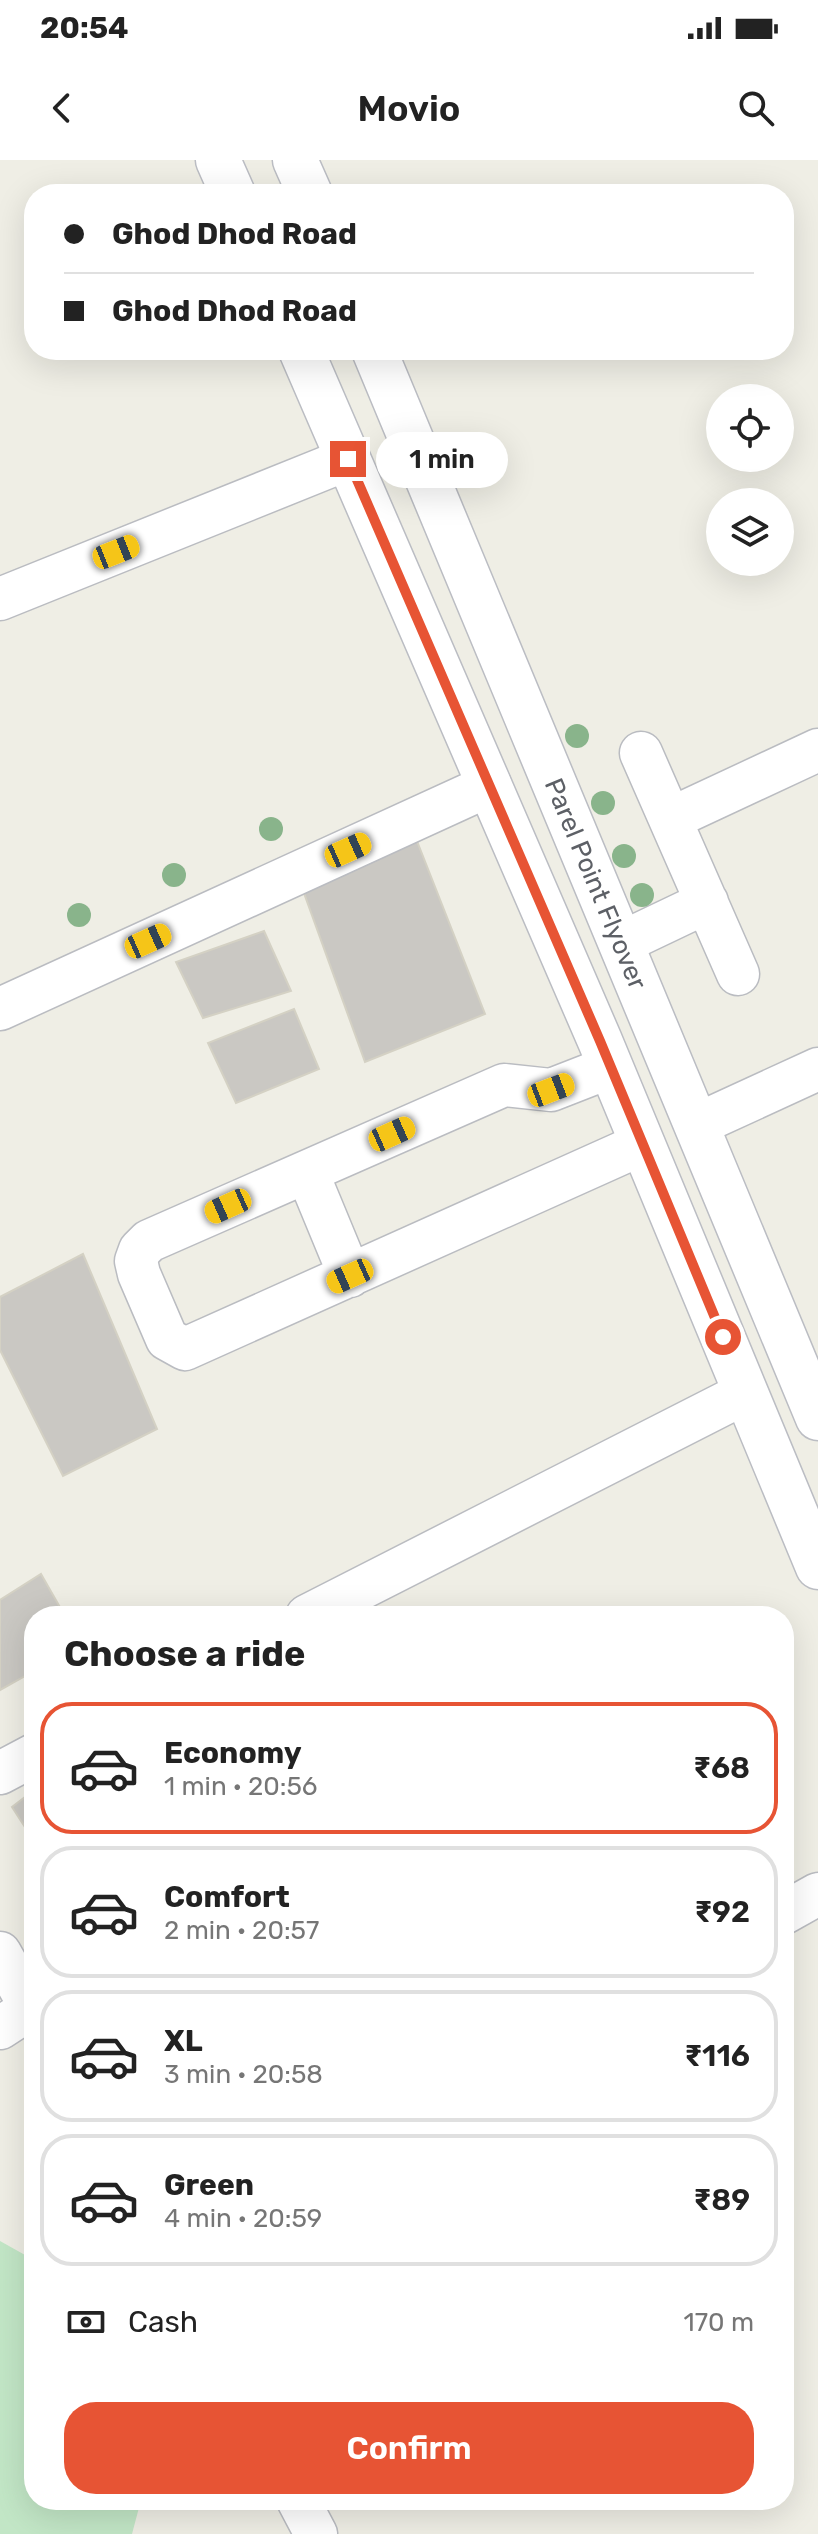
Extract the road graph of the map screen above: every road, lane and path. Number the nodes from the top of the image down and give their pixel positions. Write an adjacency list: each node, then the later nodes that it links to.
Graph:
1 (218, 160): 3 (main road)
2 (295, 160): 4 (main road)
3 (229, 184)
4 (306, 184)
5 (305, 360): 7 (main road)
6 (378, 360): 14 (main road, Parel Point Flyover)
7 (348, 459): 8 (street); 11 (main road)
8 (0, 599)
9 (818, 750): 12 (street)
10 (641, 753): 12 (street)
11 (490, 785): 16 (street); 17 (main road)
12 (670, 819): 13 (street)
13 (707, 902): 14 (street); 15 (street)
14 (621, 943): 19 (main road, Parel Point Flyover)
15 (738, 974)
16 (2, 1003)
17 (610, 1067): 20 (main road); 21 (street)
18 (818, 1069): 19 (street)
19 (696, 1125): 24 (main road, Parel Point Flyover)
20 (642, 1144): 22 (street); 23 (main road)
21 (307, 1172): 22 (street); 22 (street)
22 (350, 1276)
23 (745, 1393): 25 (main road); 26 (street)
24 (818, 1418)
25 (818, 1567)
26 (327, 1606)
27 (24, 1760): 28 (street)
28 (0, 1773)
29 (818, 1894): 30 (street)
30 (794, 1907)
31 (0, 1953): 32 (street)
32 (22, 2016)
33 (303, 2510): 34 (street)
34 (316, 2534)

